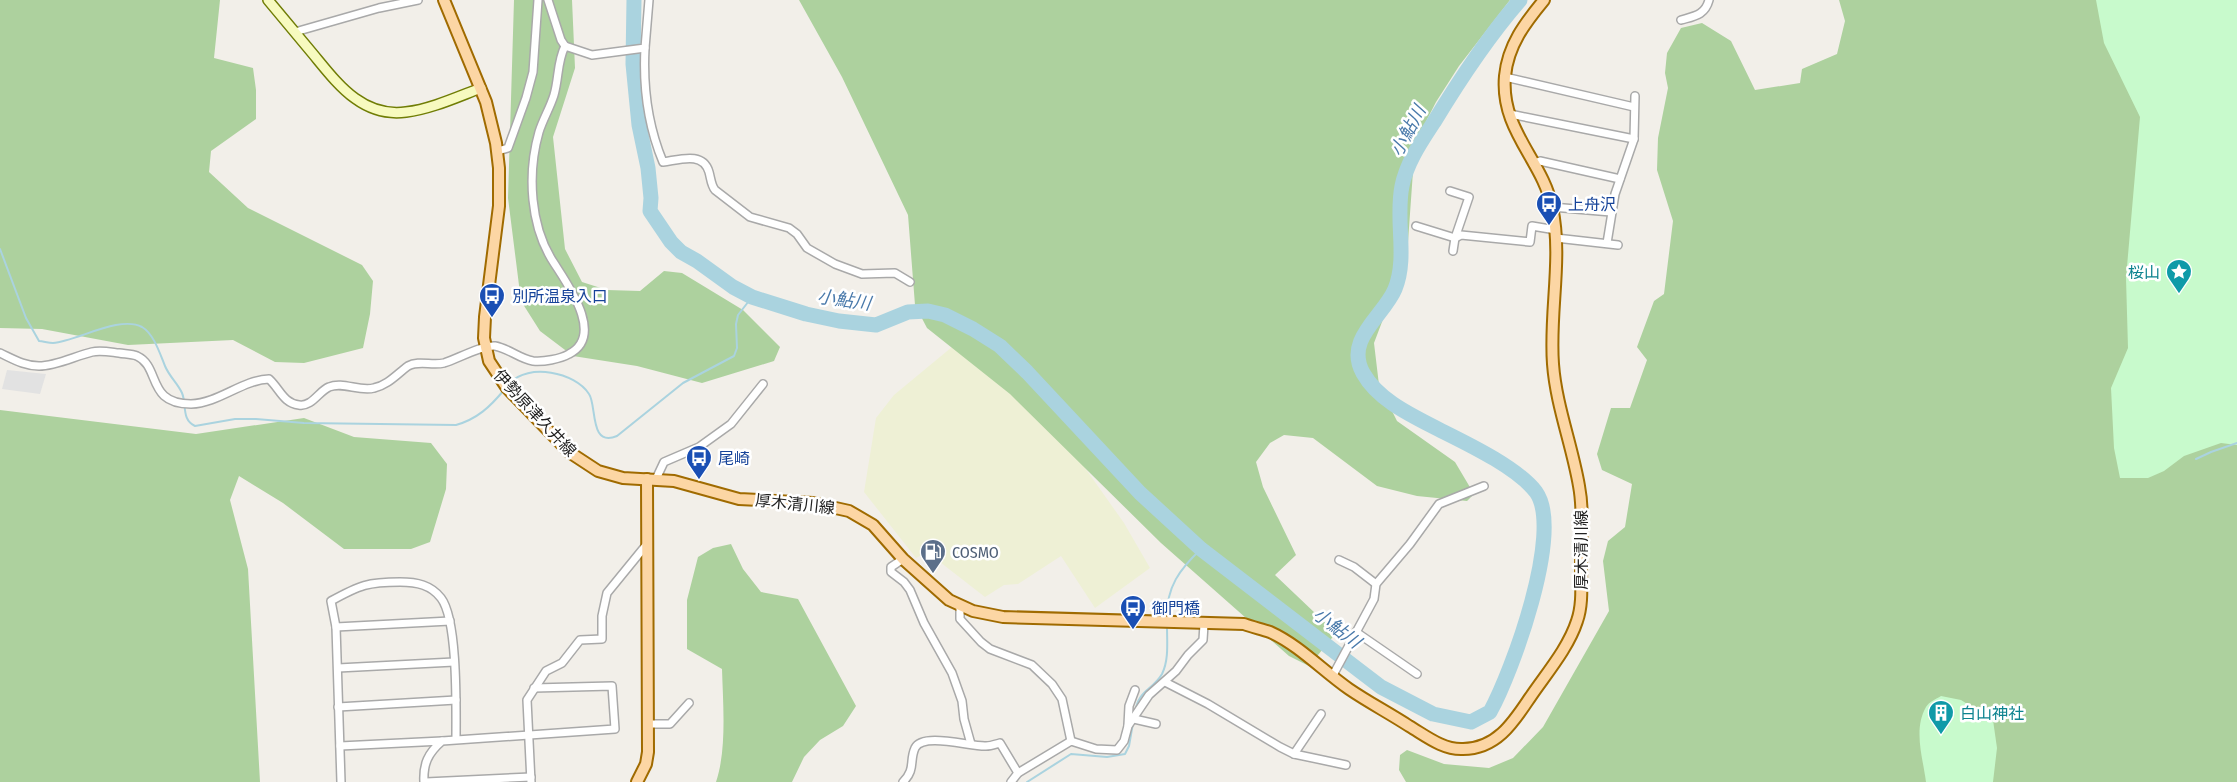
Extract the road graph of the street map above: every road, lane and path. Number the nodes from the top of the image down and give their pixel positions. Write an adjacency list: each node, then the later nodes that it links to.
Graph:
1 (268, 0): 11 (street)
2 (418, 0): 9 (street)
3 (444, 0): 15 (main road, 伊勢原津久井線)
4 (538, 0): 20 (street)
5 (548, 0): 12 (street)
6 (649, 0): 13 (street)
7 (1544, 0): 14 (main road, 厚木清川線)
8 (1709, 0): 10 (street)
9 (393, 2): 11 (street)
10 (1681, 20)
11 (295, 32): 15 (street)
12 (565, 46): 13 (street); 33 (street)
13 (644, 48): 32 (street)
14 (1505, 77): 17 (street); 18 (main road, 厚木清川線)
15 (481, 88): 20 (main road, 伊勢原津久井線)
16 (1635, 96): 17 (street)
17 (1634, 107): 19 (street)
18 (1510, 114): 19 (street); 21 (main road, 厚木清川線)
19 (1634, 139): 22 (street)
20 (498, 151): 33 (main road, 伊勢原津久井線)
21 (1533, 164): 22 (street); 24 (main road, 厚木清川線)
22 (1620, 179): 25 (street)
23 (1450, 191): 28 (street)
24 (1552, 207): 25 (street); 27 (main road, 厚木清川線)
25 (1611, 212): 29 (street)
26 (1416, 226): 28 (street)
27 (1556, 234): 28 (street); 29 (street); 50 (main road, 厚木清川線)
28 (1455, 238): 31 (street)
29 (1607, 243): 30 (street)
30 (1618, 245)
31 (1453, 251)
32 (910, 282)
33 (485, 348): 34 (street); 36 (main road, 伊勢原津久井線)
34 (0, 353)
35 (763, 384): 36 (street)
36 (652, 479): 38 (main road); 39 (main road, 厚木清川線)
37 (1484, 486): 41 (street)
38 (648, 542): 52 (street); 59 (main road)
39 (903, 559): 42 (main road, 厚木清川線); 66 (street)
40 (1340, 560): 41 (street)
41 (1376, 584): 46 (street)
42 (960, 607): 44 (main road, 厚木清川線); 65 (street)
43 (450, 621): 45 (street); 45 (street); 47 (street)
44 (1204, 624): 50 (main road, 厚木清川線); 51 (street)
45 (336, 627): 48 (street)
46 (1355, 634): 49 (street); 50 (street)
47 (453, 662): 48 (street); 54 (street)
48 (338, 668): 56 (street)
49 (1417, 674)
50 (1332, 677)
51 (1165, 682): 58 (street); 68 (street)
52 (534, 688): 62 (street); 62 (street)
53 (1135, 690): 61 (street)
54 (456, 700): 56 (street); 63 (street)
55 (689, 704): 59 (street)
56 (338, 707): 67 (street)
57 (1321, 714): 68 (street)
58 (1134, 719): 60 (street); 61 (street)
59 (649, 724): 74 (main road)
60 (1156, 724)
61 (1128, 726): 65 (street)
62 (528, 734): 63 (street); 71 (street)
63 (456, 739): 64 (street)
64 (442, 741): 67 (street); 73 (street)
65 (1071, 741): 70 (street)
66 (971, 744): 70 (street); 75 (street)
67 (340, 746): 72 (street)
68 (1294, 754): 69 (street)
69 (1347, 765)
70 (1018, 773): 76 (street)
71 (531, 779): 73 (street)
72 (341, 782)
73 (425, 782)
74 (637, 782)
75 (903, 782)
76 (1011, 782)

